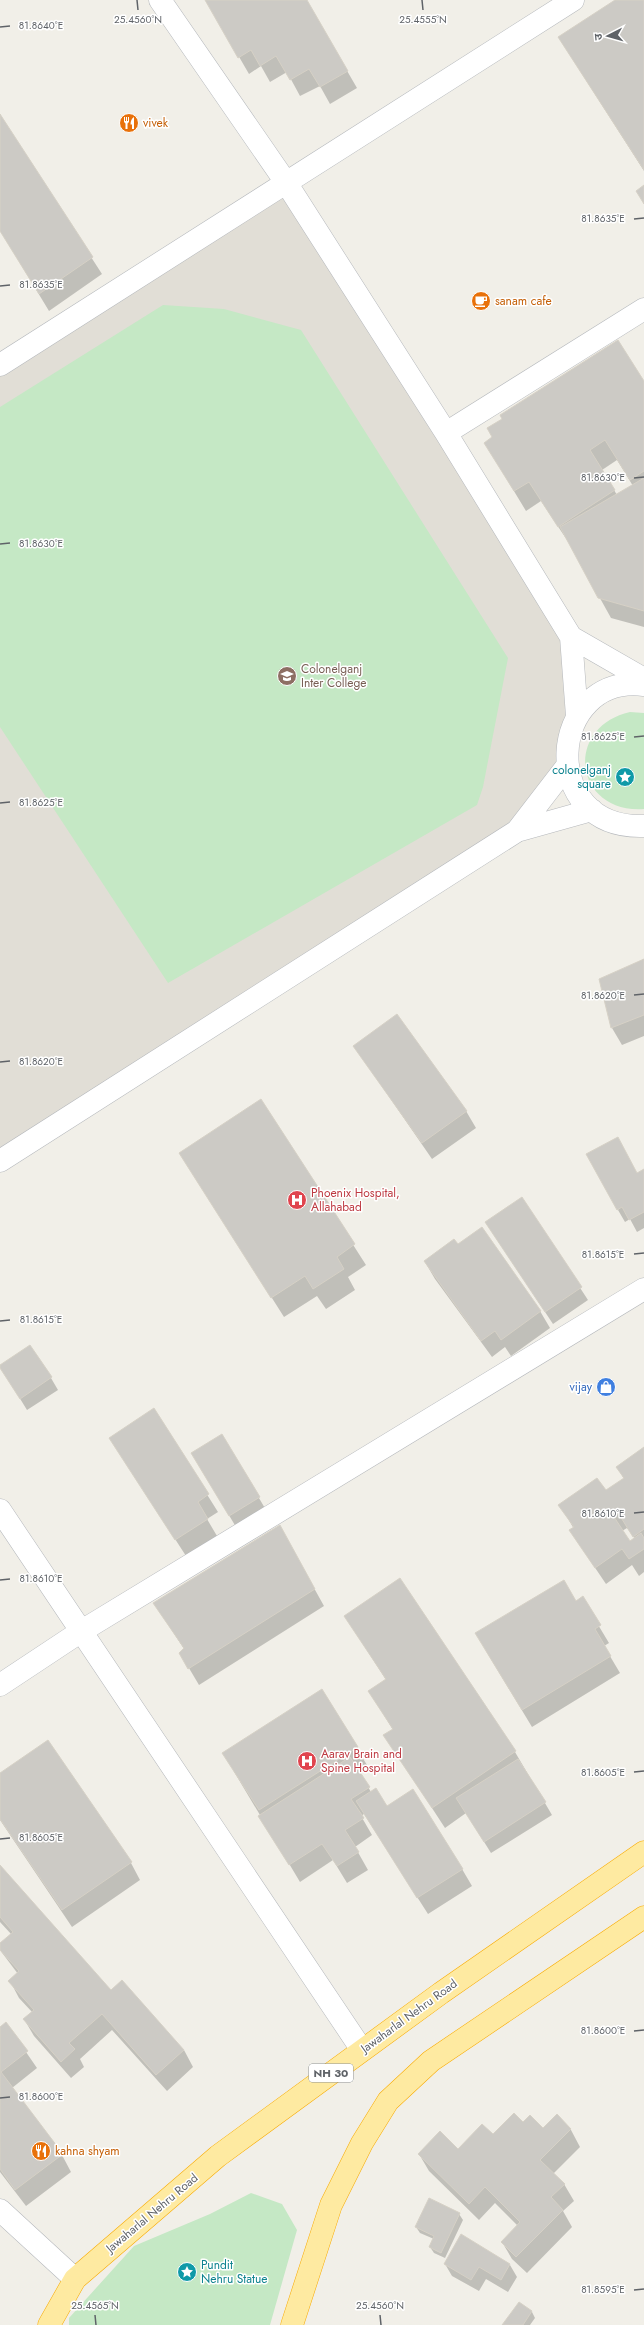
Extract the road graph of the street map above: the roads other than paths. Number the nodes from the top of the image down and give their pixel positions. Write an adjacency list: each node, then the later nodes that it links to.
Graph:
1 (160, 0): 3 (street)
2 (573, 0): 3 (street)
3 (287, 184): 5 (street); 6 (street)
4 (644, 309): 6 (street)
5 (0, 365)
6 (446, 433): 7 (street)
7 (571, 637): 8 (street); 10 (street)
8 (644, 679)
9 (644, 685): 10 (street)
10 (577, 716): 11 (street)
11 (567, 766): 12 (street); 14 (street)
12 (592, 810): 13 (street); 14 (street)
13 (644, 826)
14 (517, 831): 15 (street)
15 (0, 1161)
16 (644, 1289): 18 (street)
17 (0, 1510): 18 (street)
18 (80, 1632): 19 (street); 22 (street)
19 (0, 1685)
20 (644, 1852): 22 (highway, Jawaharlal Nehru Road / NH 30)
21 (644, 1917): 26 (highway)
22 (362, 2050): 24 (highway, Jawaharlal Nehru Road / NH 30)
23 (0, 2210): 24 (street)
24 (74, 2279): 25 (highway, Jawaharlal Nehru Road / NH 30)
25 (49, 2325)
26 (292, 2325)

